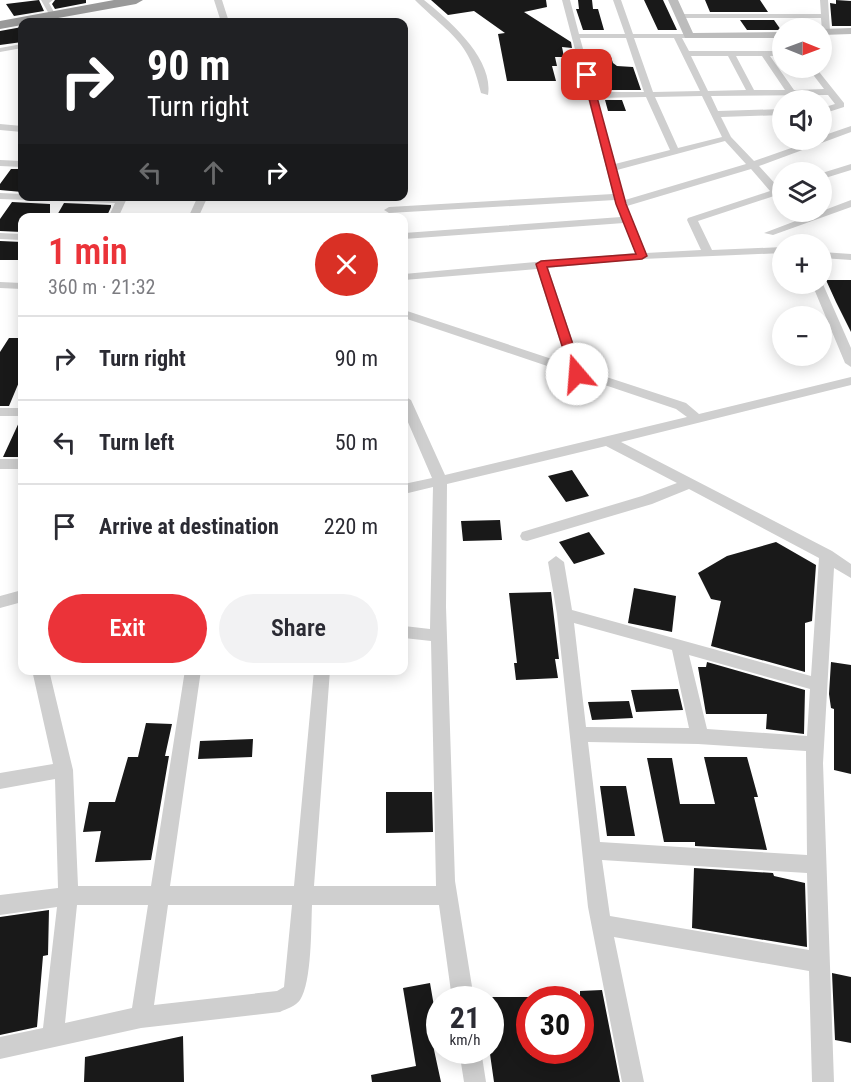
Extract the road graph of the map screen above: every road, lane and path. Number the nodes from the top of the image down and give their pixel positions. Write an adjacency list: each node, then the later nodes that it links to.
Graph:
1 (136, 0): 14 (highway)
2 (218, 0): 15 (street)
3 (419, 0): 34 (street)
4 (566, 0): 22 (street)
5 (617, 0): 23 (street)
6 (673, 0): 12 (street)
7 (824, 0): 13 (street)
8 (108, 1): 9 (highway)
9 (50, 6): 16 (highway)
10 (732, 8): 11 (street)
11 (737, 15): 12 (street); 13 (street)
12 (681, 16): 24 (street)
13 (825, 16)
14 (38, 18)
15 (224, 18)
16 (0, 20)
17 (18, 22): 18 (highway)
18 (0, 25)
19 (832, 31): 20 (street)
20 (851, 31)
21 (772, 35): 24 (street)
22 (576, 36): 23 (street); 36 (street)
23 (631, 36): 24 (street); 40 (street)
24 (683, 36): 27 (street)
25 (18, 47): 26 (street)
26 (0, 50)
27 (685, 54): 28 (street); 37 (street)
28 (731, 54): 29 (street); 38 (street)
29 (765, 54): 30 (street); 32 (street)
30 (772, 54)
31 (820, 78): 33 (street)
32 (790, 90)
33 (829, 90)
34 (485, 93)
35 (832, 93): 42 (street)
36 (592, 94): 40 (street); 56 (street)
37 (707, 94): 38 (street); 40 (street); 46 (street)
38 (752, 94): 39 (street)
39 (772, 94)
40 (650, 95): 51 (street)
41 (851, 102): 42 (street)
42 (841, 105): 43 (street); 45 (street)
43 (832, 108)
44 (772, 112): 46 (street)
45 (851, 112)
46 (715, 114): 50 (street)
47 (0, 127): 48 (street)
48 (18, 129)
49 (851, 129): 54 (street)
50 (728, 138): 51 (street); 54 (street)
51 (675, 151): 56 (street)
52 (0, 163): 53 (street)
53 (18, 164)
54 (751, 166): 58 (street); 62 (street)
55 (851, 167): 57 (street)
56 (611, 168): 62 (street)
57 (832, 174)
58 (772, 183)
59 (772, 193): 73 (street)
60 (0, 196): 61 (street)
61 (18, 196)
62 (620, 200): 64 (street); 65 (street)
63 (851, 203): 66 (street)
64 (389, 210)
65 (627, 220): 68 (street); 74 (street)
66 (769, 232)
67 (0, 236): 69 (street)
68 (408, 236)
69 (18, 237)
70 (851, 246): 71 (street)
71 (832, 247)
72 (772, 251): 73 (street)
73 (708, 253): 74 (street)
74 (642, 256): 77 (street)
75 (832, 256): 76 (street)
76 (851, 257)
77 (541, 264): 78 (street); 84 (street)
78 (408, 277)
79 (0, 285): 80 (street)
80 (18, 286)
81 (822, 294): 83 (street)
82 (408, 315): 84 (street)
83 (851, 363)
84 (577, 374): 89 (street)
85 (851, 381): 89 (street)
86 (0, 412): 87 (street)
87 (18, 412)
88 (408, 412): 93 (street)
89 (697, 419): 90 (street)
90 (608, 441): 93 (street); 94 (street)
91 (0, 464): 92 (street)
92 (18, 464)
93 (440, 479): 95 (street); 104 (street)
94 (688, 484): 96 (street); 97 (street)
95 (408, 488)
96 (527, 536)
97 (827, 555): 99 (street); 109 (street)
98 (556, 562): 102 (street)
99 (851, 572)
100 (18, 598): 101 (street)
101 (0, 602)
102 (565, 614): 105 (street); 110 (street)
103 (408, 632): 104 (street)
104 (439, 636): 119 (street)
105 (679, 646): 109 (street); 111 (street)
106 (41, 675): 113 (street)
107 (192, 675): 117 (street)
108 (322, 675): 118 (street)
109 (819, 685): 112 (street)
110 (578, 734): 111 (street); 115 (street)
111 (700, 736): 112 (street)
112 (815, 744): 116 (street)
113 (64, 770): 114 (street); 120 (street)
114 (0, 781)
115 (593, 850): 116 (street); 122 (street)
116 (817, 865): 123 (street)
117 (161, 894): 118 (street); 120 (street); 125 (street)
118 (303, 895): 119 (street); 125 (street)
119 (447, 895): 124 (street)
120 (68, 896): 121 (street); 126 (street)
121 (0, 905)
122 (603, 925): 123 (street); 130 (street)
123 (819, 962): 131 (street)
124 (460, 986)
125 (141, 1017): 126 (street)
126 (53, 1037): 127 (street)
127 (0, 1048)
128 (472, 1064): 129 (street)
129 (475, 1082)
130 (633, 1082)
131 (823, 1082)

